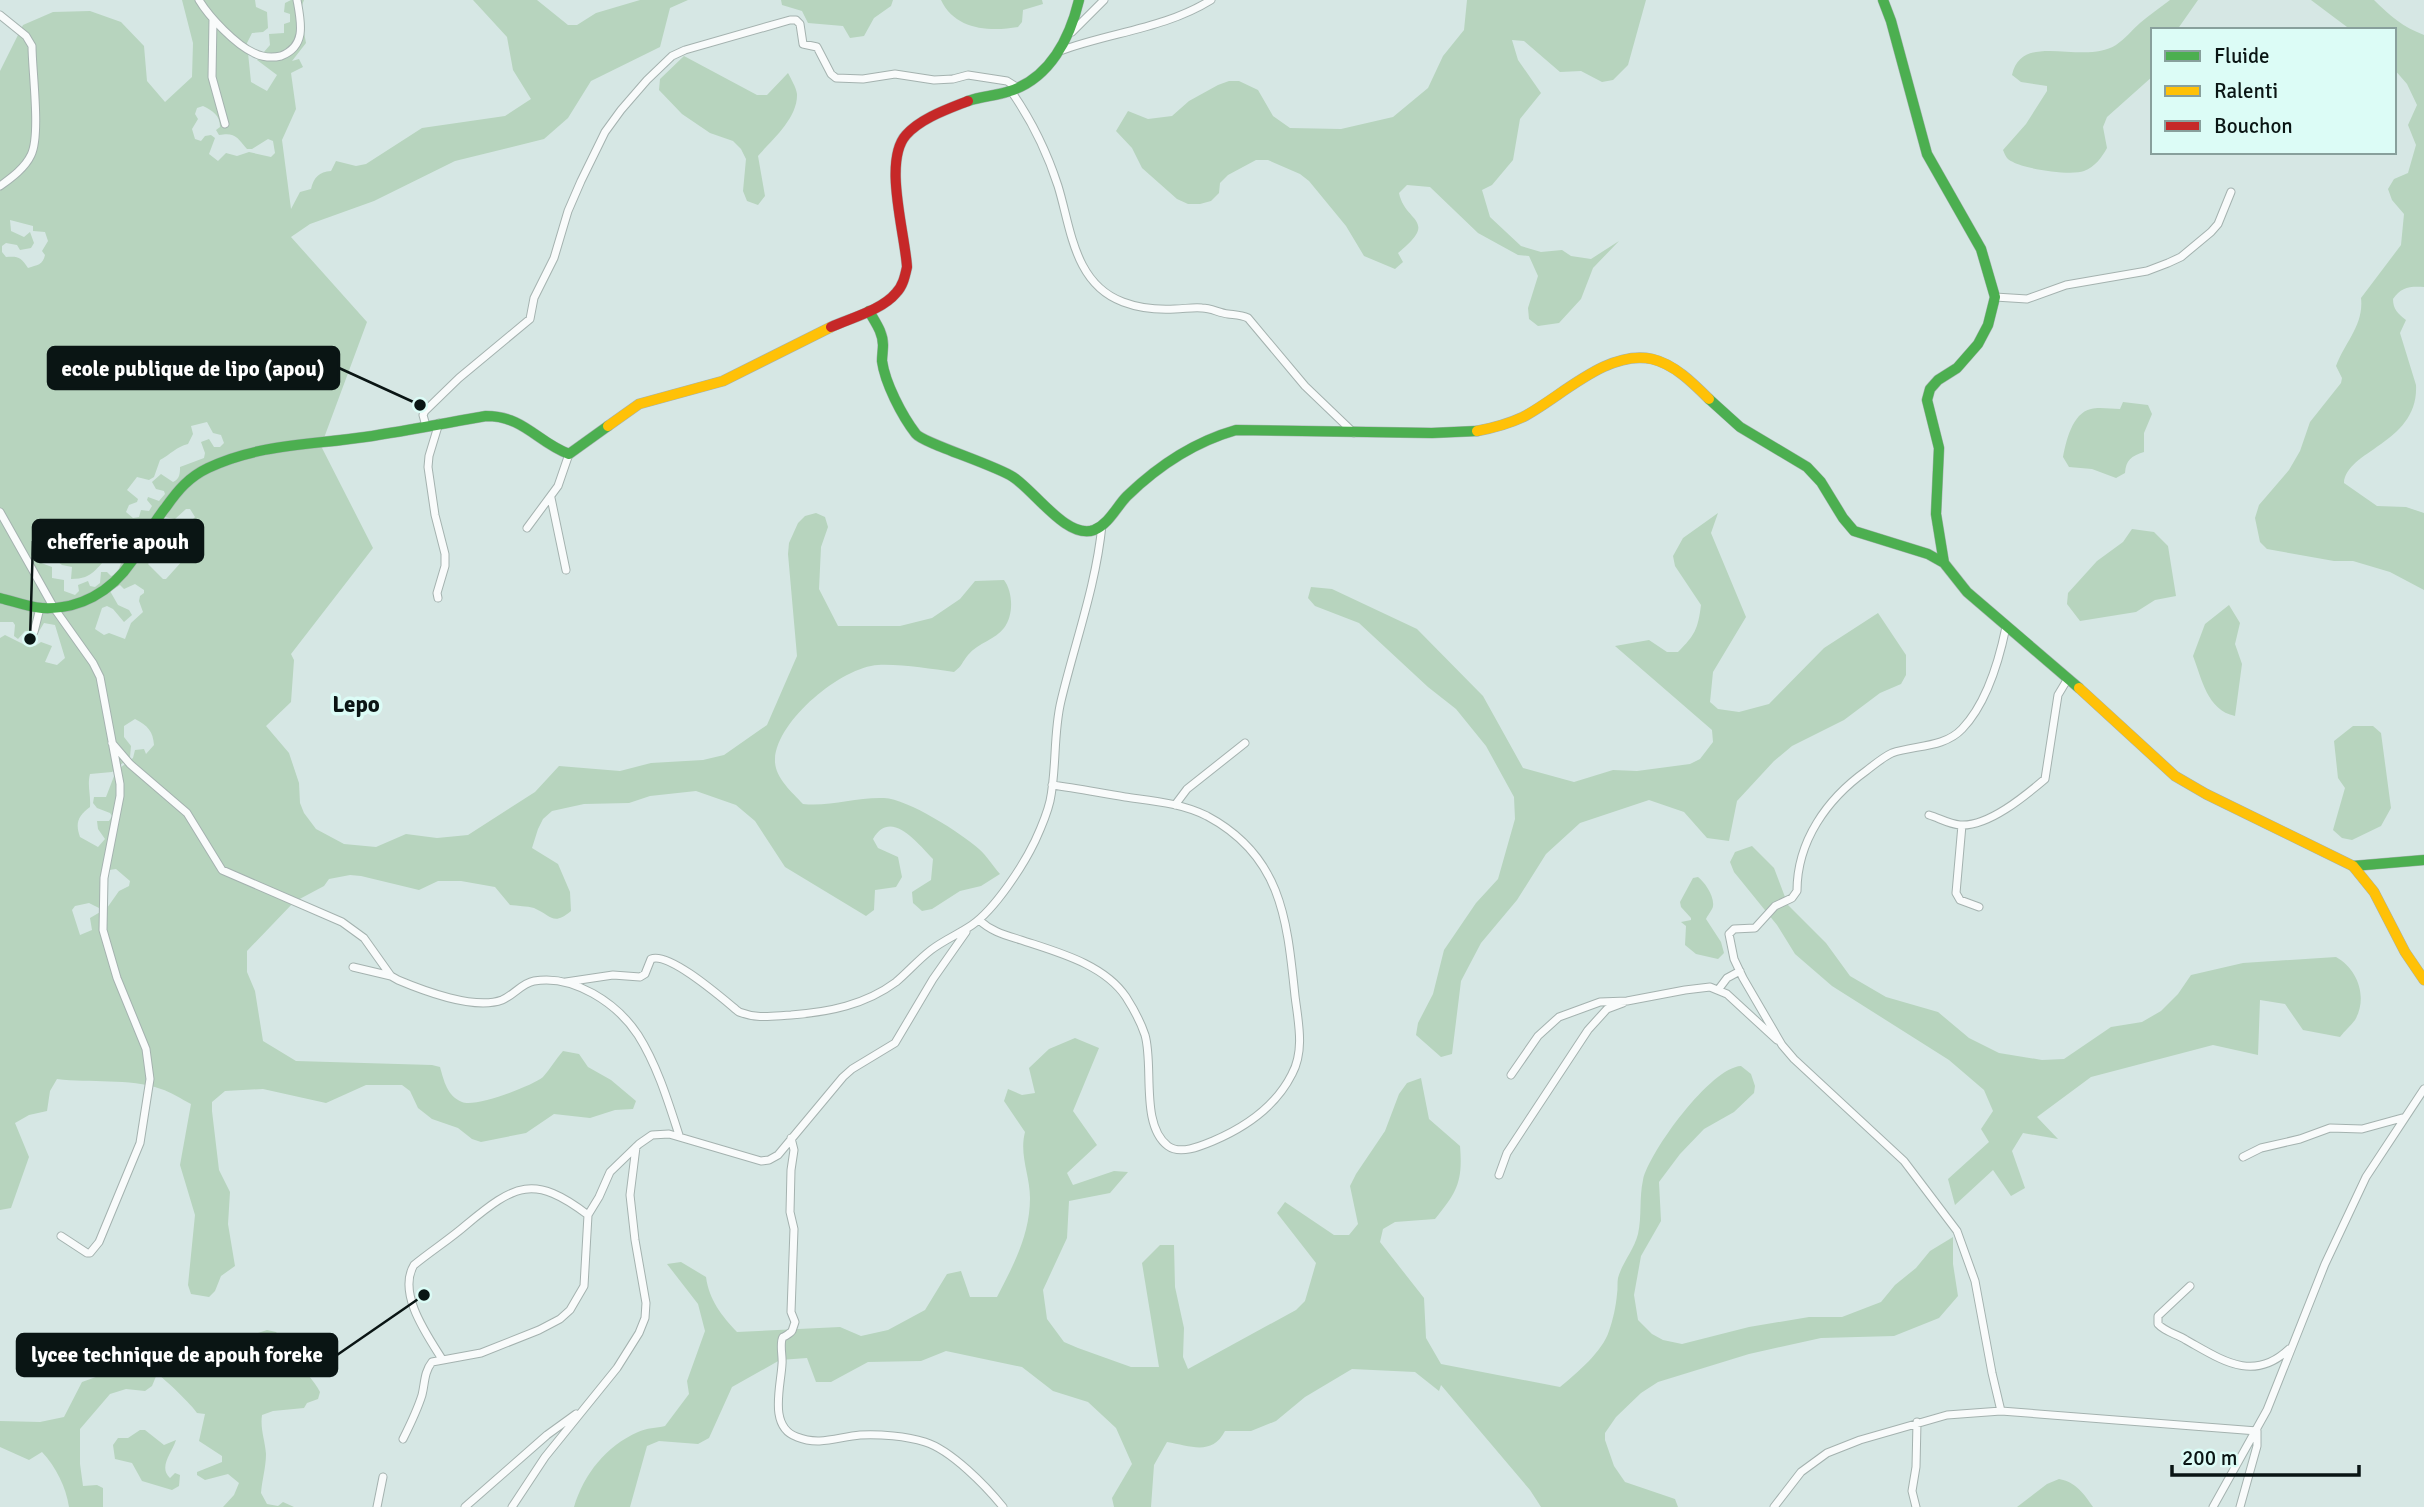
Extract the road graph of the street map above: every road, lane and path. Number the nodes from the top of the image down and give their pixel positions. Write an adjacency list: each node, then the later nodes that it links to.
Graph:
1 (199, 0): 8 (street)
2 (297, 0): 8 (street)
3 (1079, 0): 9 (street)
4 (1104, 0): 9 (street)
5 (1211, 0): 10 (street)
6 (1883, 0): 15 (street)
7 (0, 15): 13 (street)
8 (214, 19): 12 (street)
9 (1069, 35): 10 (street)
10 (1060, 51): 11 (street)
11 (1015, 89): 16 (street); 18 (street); 19 (street)
12 (225, 124)
13 (0, 186)
14 (2231, 192): 15 (street)
15 (1995, 297): 25 (street)
16 (869, 311): 20 (street); 23 (street)
17 (439, 423): 18 (street); 20 (street); 28 (street)
18 (426, 426): 30 (street)
19 (1354, 433): 23 (street); 25 (street)
20 (569, 454): 21 (street)
21 (551, 498): 24 (street); 26 (street)
22 (0, 512): 30 (street)
23 (1102, 525): 36 (street)
24 (527, 528)
25 (1944, 563): 31 (street)
26 (566, 570)
27 (0, 598): 29 (street)
28 (438, 598)
29 (40, 608): 30 (street); 32 (street)
30 (54, 608): 34 (street)
31 (2006, 628): 33 (street); 46 (street)
32 (34, 632)
33 (2067, 680): 39 (street); 41 (street)
34 (112, 742): 47 (street); 62 (street)
35 (1245, 743): 37 (street)
36 (1052, 785): 37 (street); 43 (street)
37 (1175, 805): 43 (street)
38 (1929, 815): 39 (street)
39 (1962, 825): 42 (street)
40 (2424, 860): 41 (street)
41 (2353, 866): 48 (street)
42 (1979, 907)
43 (979, 920): 44 (street)
44 (971, 926): 49 (street); 57 (street)
45 (353, 967): 47 (street)
46 (1740, 971): 50 (street); 52 (street)
47 (391, 976): 49 (street)
48 (2424, 980)
49 (566, 982): 56 (street)
50 (1718, 990): 51 (street); 52 (street)
51 (1627, 1001): 53 (street); 60 (street)
52 (1782, 1045): 66 (street)
53 (1511, 1075)
54 (2424, 1089): 55 (street)
55 (2403, 1118): 59 (street); 64 (street)
56 (679, 1135): 57 (street); 58 (street)
57 (791, 1138): 75 (street)
58 (636, 1147): 61 (street); 67 (street)
59 (2243, 1157)
60 (1499, 1175)
61 (588, 1215): 65 (street); 65 (street)
62 (61, 1236)
63 (2190, 1286): 64 (street)
64 (2292, 1347): 69 (street)
65 (442, 1359): 70 (street)
66 (2001, 1411): 68 (street); 69 (street)
67 (580, 1412): 73 (street); 74 (street)
68 (1917, 1422): 76 (street); 77 (street)
69 (2256, 1431): 78 (street); 79 (street)
70 (403, 1439)
71 (383, 1476): 72 (street)
72 (377, 1507)
73 (465, 1507)
74 (512, 1507)
75 (1003, 1507)
76 (1774, 1507)
77 (1916, 1507)
78 (2213, 1507)
79 (2240, 1507)

